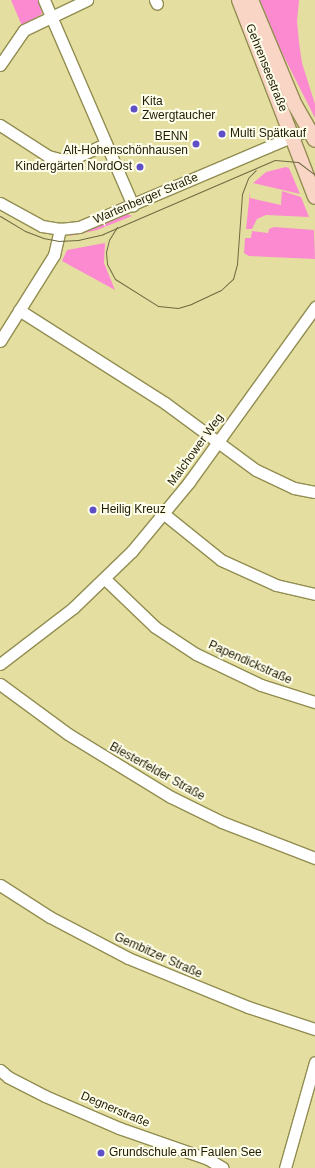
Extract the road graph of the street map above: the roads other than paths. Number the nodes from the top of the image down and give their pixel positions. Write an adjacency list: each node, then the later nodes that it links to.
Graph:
1 (44, 0): 5 (street)
2 (87, 0): 5 (street)
3 (239, 0): 9 (main road, Gehrenseestraße)
4 (251, 0): 8 (main road, Gehrenseestraße)
5 (51, 16): 6 (street); 10 (street)
6 (0, 65)
7 (0, 125): 10 (street)
8 (311, 135): 9 (street, Wartenberger Straße)
9 (292, 137): 11 (main road); 13 (street, Wartenberger Straße)
10 (106, 144): 13 (street)
11 (315, 197)
12 (0, 203): 14 (street, Wartenberger Straße)
13 (133, 206): 14 (street, Wartenberger Straße)
14 (60, 230): 16 (street)
15 (315, 307): 18 (street, Malchower Weg)
16 (19, 310): 19 (street); 20 (street)
17 (315, 320): 18 (street, Malchower Weg)
18 (295, 336): 20 (street, Malchower Weg)
19 (0, 341)
20 (218, 442): 21 (street); 22 (street, Malchower Weg)
21 (315, 492)
22 (164, 514): 23 (street, Malchower Weg); 24 (street)
23 (105, 579): 25 (street, Malchower Weg); 27 (street, Papendickstraße)
24 (315, 594)
25 (0, 664)
26 (0, 684): 28 (street, Biesterfelder Straße)
27 (315, 702)
28 (315, 858)
29 (0, 885): 30 (street, Gembitzer Straße)
30 (315, 1029)
31 (315, 1062): 34 (street)
32 (0, 1070): 33 (street, Degnerstraße)
33 (223, 1168)
34 (285, 1168)

